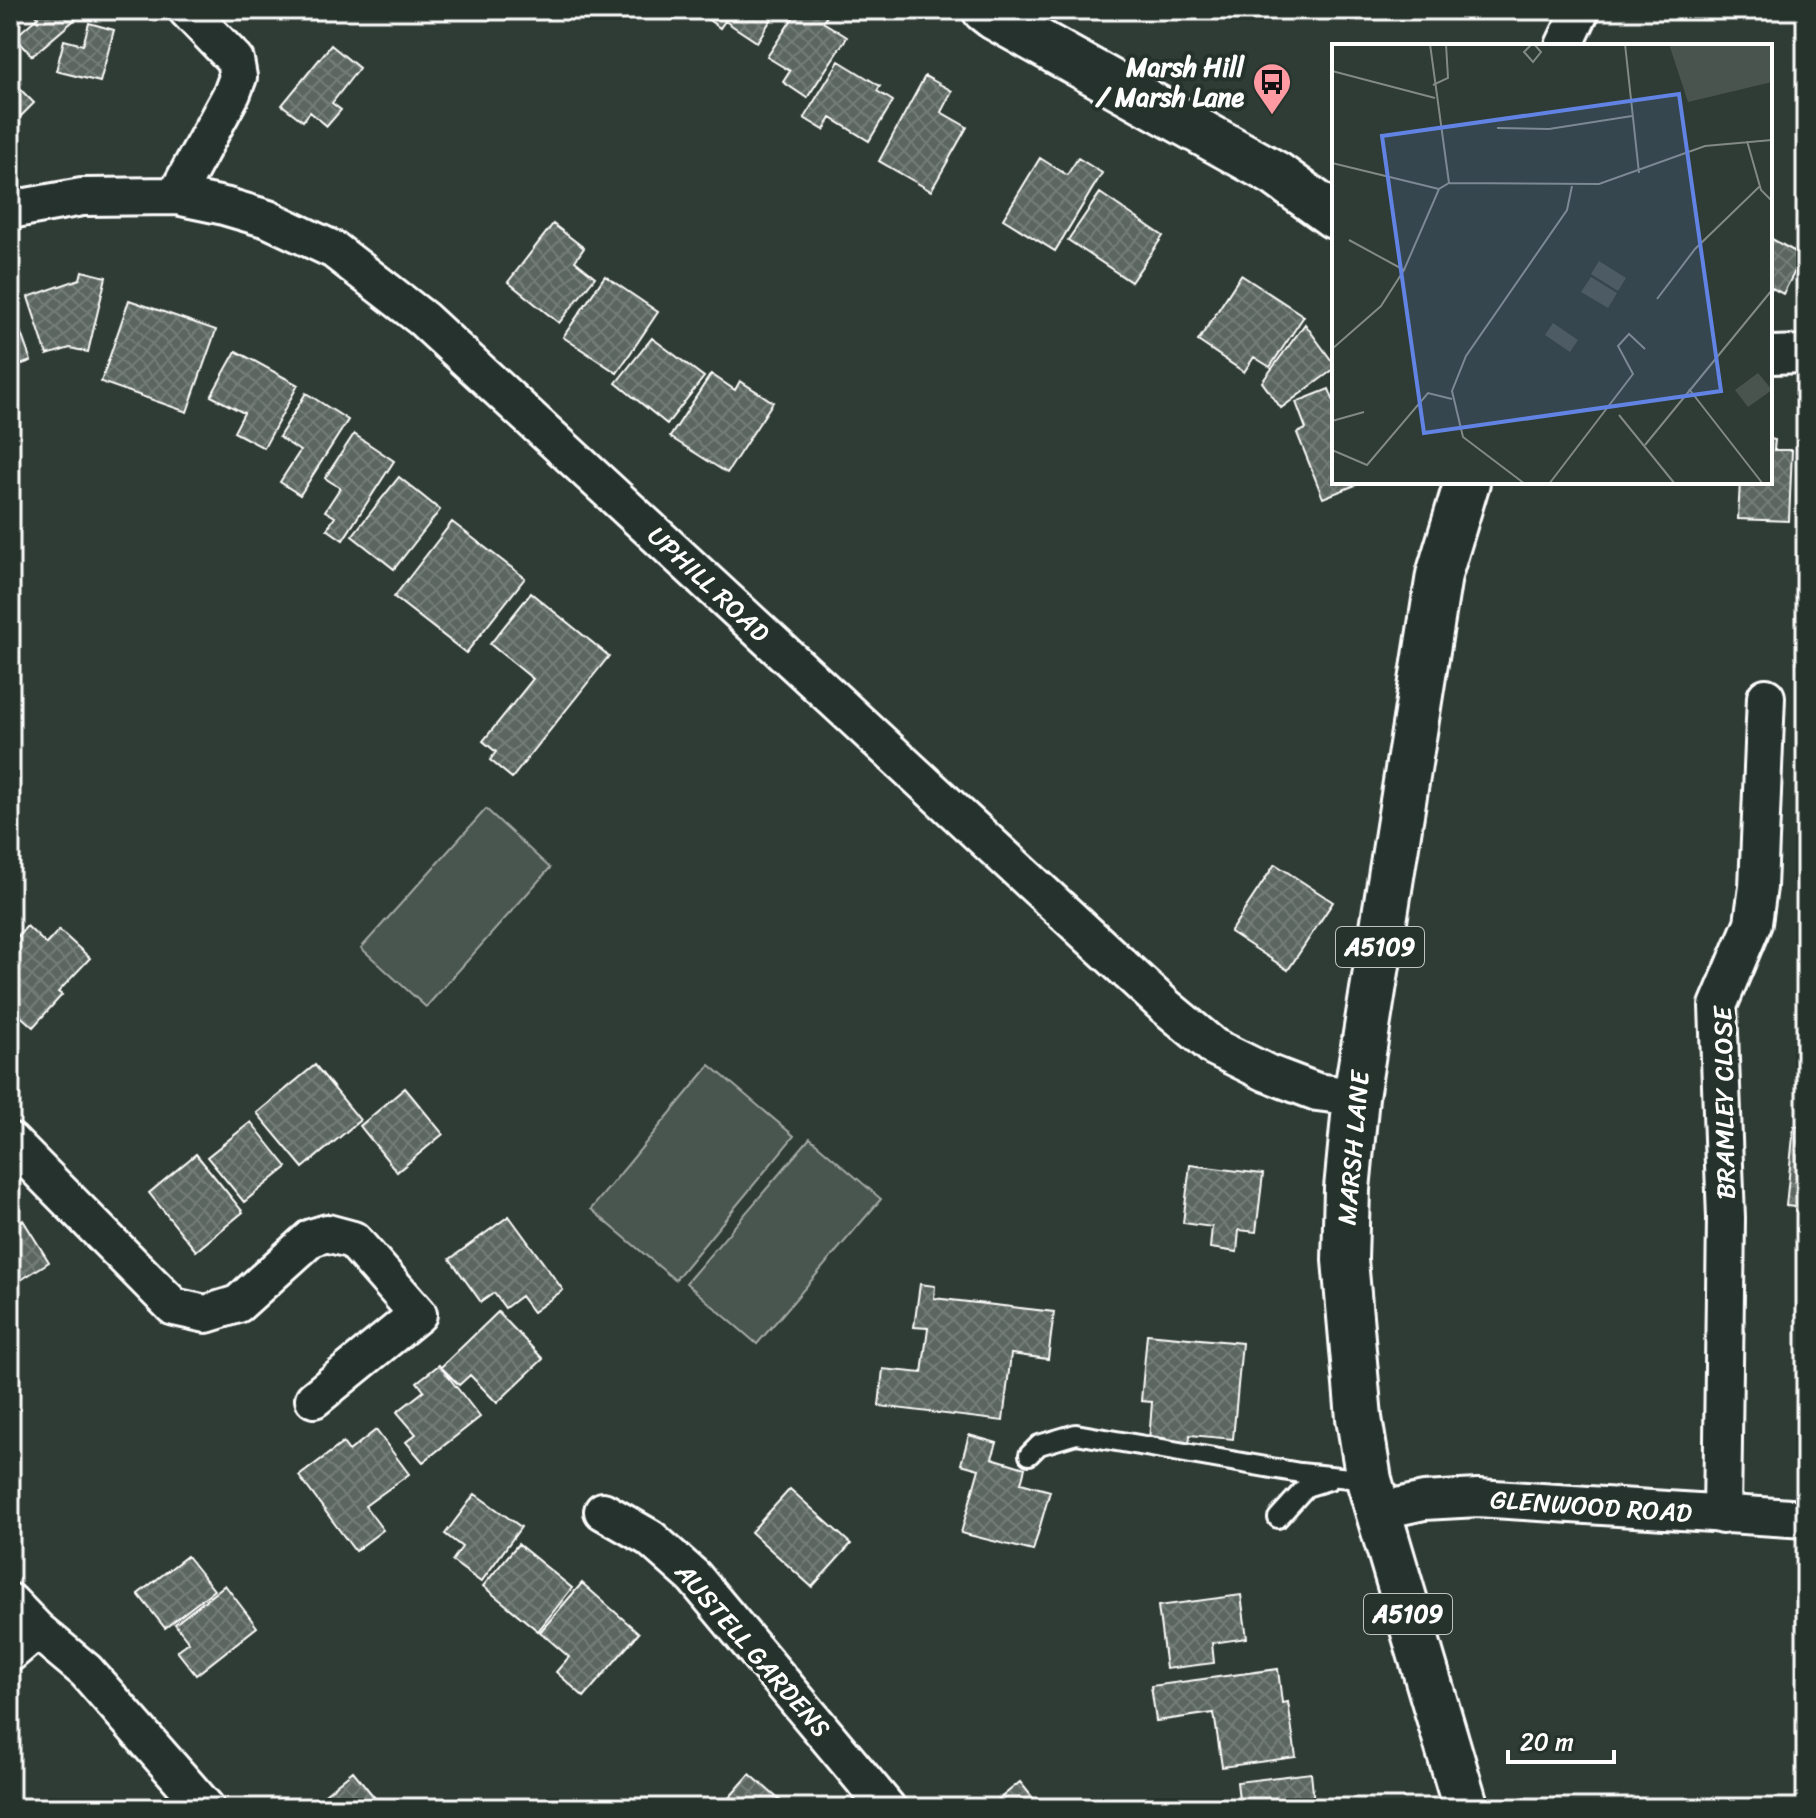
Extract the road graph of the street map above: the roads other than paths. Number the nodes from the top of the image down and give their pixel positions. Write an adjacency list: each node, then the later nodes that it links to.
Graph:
1 (187, 10): 5 (street)
2 (1581, 10): 4 (street)
3 (993, 12): 7 (main road)
4 (1565, 44)
5 (176, 196): 6 (street, UPHILL ROAD); 12 (street, UPHILL ROAD)
6 (10, 210)
7 (1332, 215)
8 (1806, 354): 9 (street)
9 (1772, 355)
10 (1466, 484): 12 (main road, MARSH LANE / A5109)
11 (1766, 697): 18 (street, BRAMLEY CLOSE)
12 (1356, 1097): 16 (main road, MARSH LANE / A5109)
13 (10, 1141): 14 (street)
14 (314, 1399)
15 (1029, 1455): 16 (lane)
16 (1362, 1490): 18 (street, GLENWOOD ROAD); 19 (lane); 25 (main road, MARSH LANE / A5109)
17 (603, 1511): 24 (street, AUSTELL GARDENS)
18 (1722, 1515): 20 (street, GLENWOOD ROAD)
19 (1278, 1518)
20 (1806, 1519)
21 (10, 1602): 22 (street)
22 (23, 1642): 23 (street)
23 (206, 1808)
24 (887, 1808)
25 (1466, 1808)

